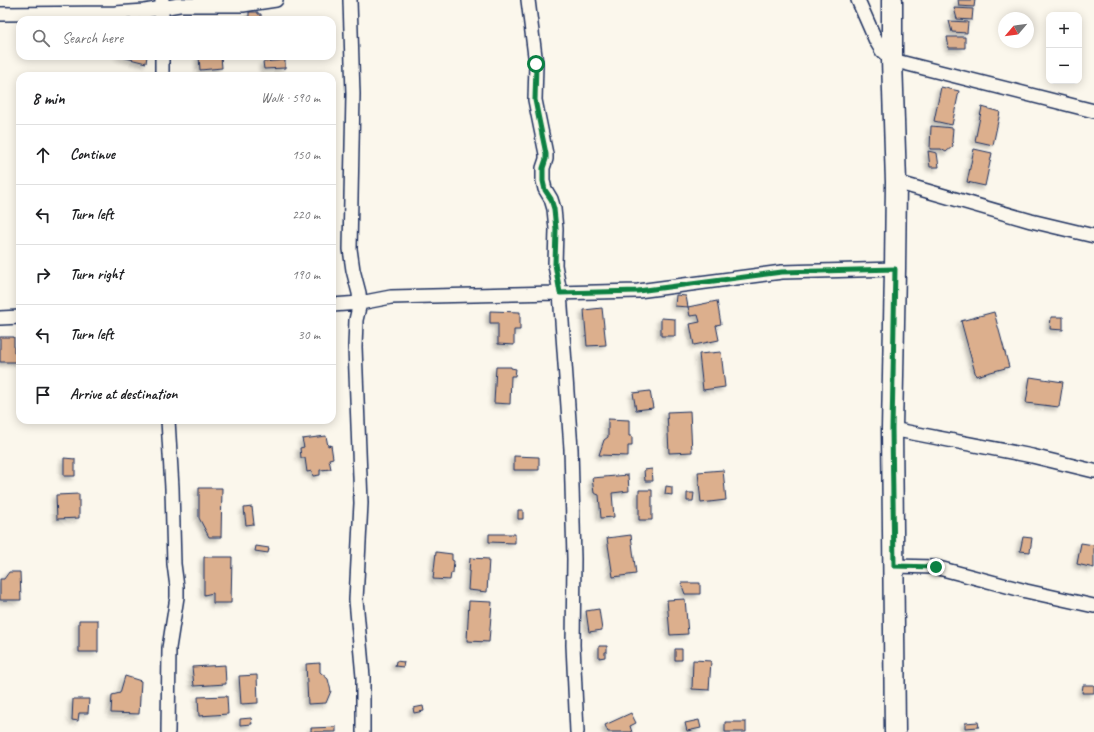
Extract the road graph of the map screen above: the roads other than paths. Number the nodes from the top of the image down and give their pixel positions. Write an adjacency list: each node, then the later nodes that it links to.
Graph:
1 (276, 0): 6 (street)
2 (350, 0): 16 (street)
3 (528, 0): 15 (street)
4 (858, 0): 9 (street)
5 (892, 0): 9 (main road)
6 (162, 9): 7 (street)
7 (0, 14)
8 (162, 60): 10 (street)
9 (892, 60): 11 (street); 12 (main road)
10 (162, 72)
11 (1094, 111)
12 (896, 182): 13 (street); 14 (main road)
13 (1094, 236)
14 (895, 269): 15 (street); 21 (main road)
15 (560, 293): 16 (street); 27 (street)
16 (360, 303): 17 (street); 26 (street)
17 (336, 305)
18 (16, 317): 19 (street)
19 (0, 318)
20 (168, 424): 25 (street)
21 (892, 429): 22 (street); 23 (main road)
22 (1094, 471)
23 (894, 566): 24 (street); 28 (main road)
24 (1094, 606)
25 (168, 732)
26 (363, 732)
27 (577, 732)
28 (895, 732)

